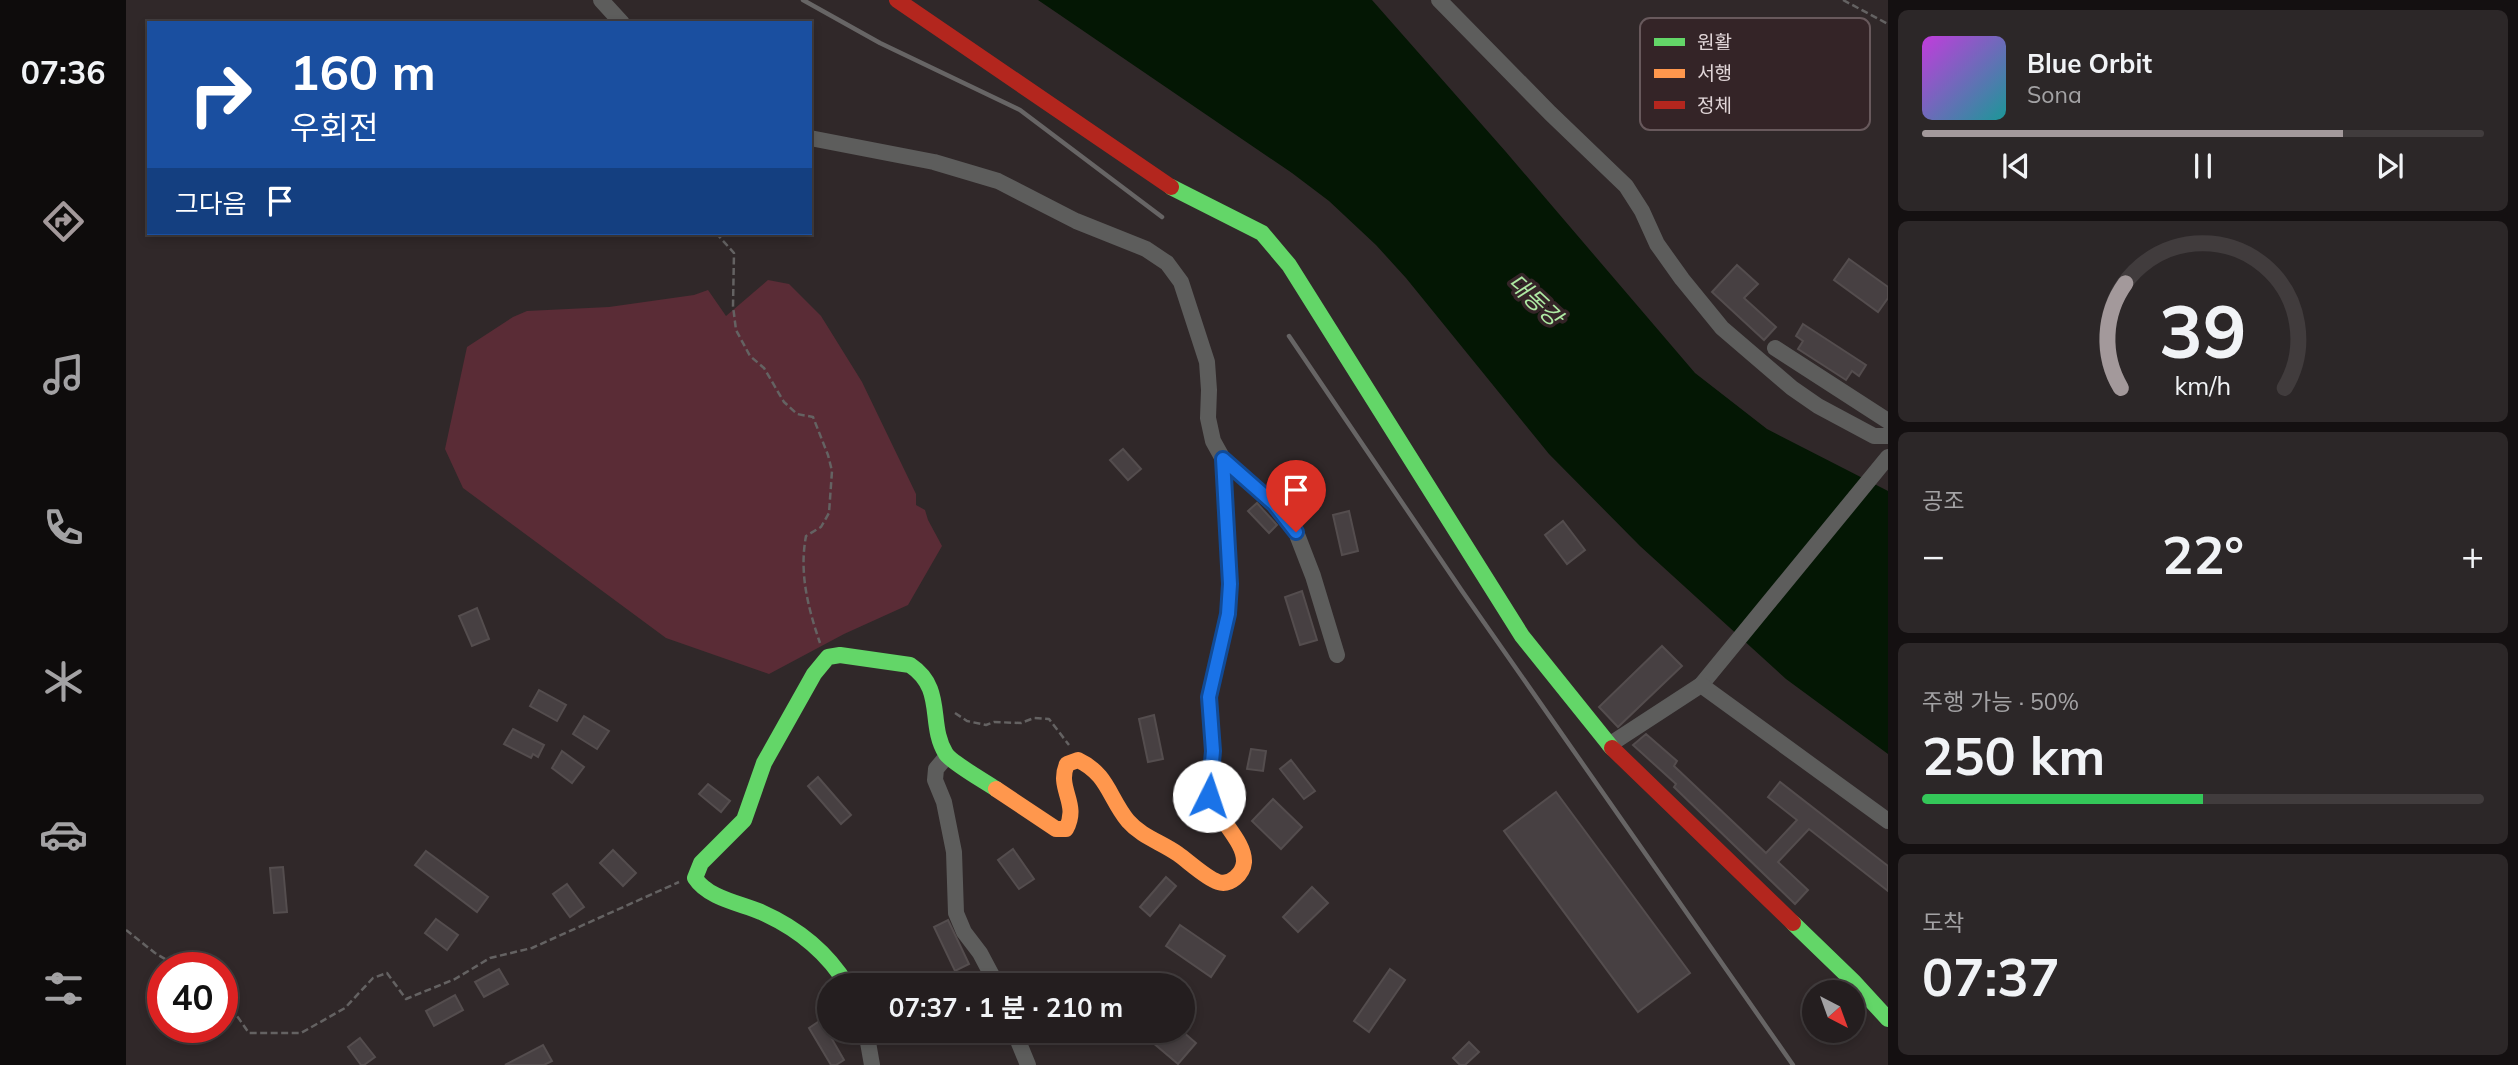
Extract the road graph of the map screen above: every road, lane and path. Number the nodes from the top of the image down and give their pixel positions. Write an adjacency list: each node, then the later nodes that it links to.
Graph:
1 (601, 0): 5 (street)
2 (897, 0): 18 (street)
3 (1439, 0): 11 (street)
4 (1843, 0): 6 (path)
5 (620, 21)
6 (1888, 24)
7 (812, 138): 13 (street)
8 (718, 235): 15 (path)
9 (1775, 348): 10 (street)
10 (1888, 421)
11 (1888, 436)
12 (1888, 457): 16 (street)
13 (1223, 459): 14 (street); 20 (street)
14 (1337, 655)
15 (828, 657): 19 (street); 22 (street)
16 (1701, 685): 18 (street); 21 (street)
17 (953, 713): 20 (path)
18 (1609, 745): 28 (street)
19 (947, 756): 20 (street); 26 (street)
20 (1078, 760)
21 (1888, 821)
22 (695, 878): 25 (street); 27 (path)
23 (126, 930): 24 (path)
24 (154, 952)
25 (840, 973)
26 (991, 973)
27 (238, 1018)
28 (1888, 1018)
29 (868, 1043): 31 (street)
30 (1019, 1043): 32 (street)
31 (872, 1065)
32 (1028, 1065)

